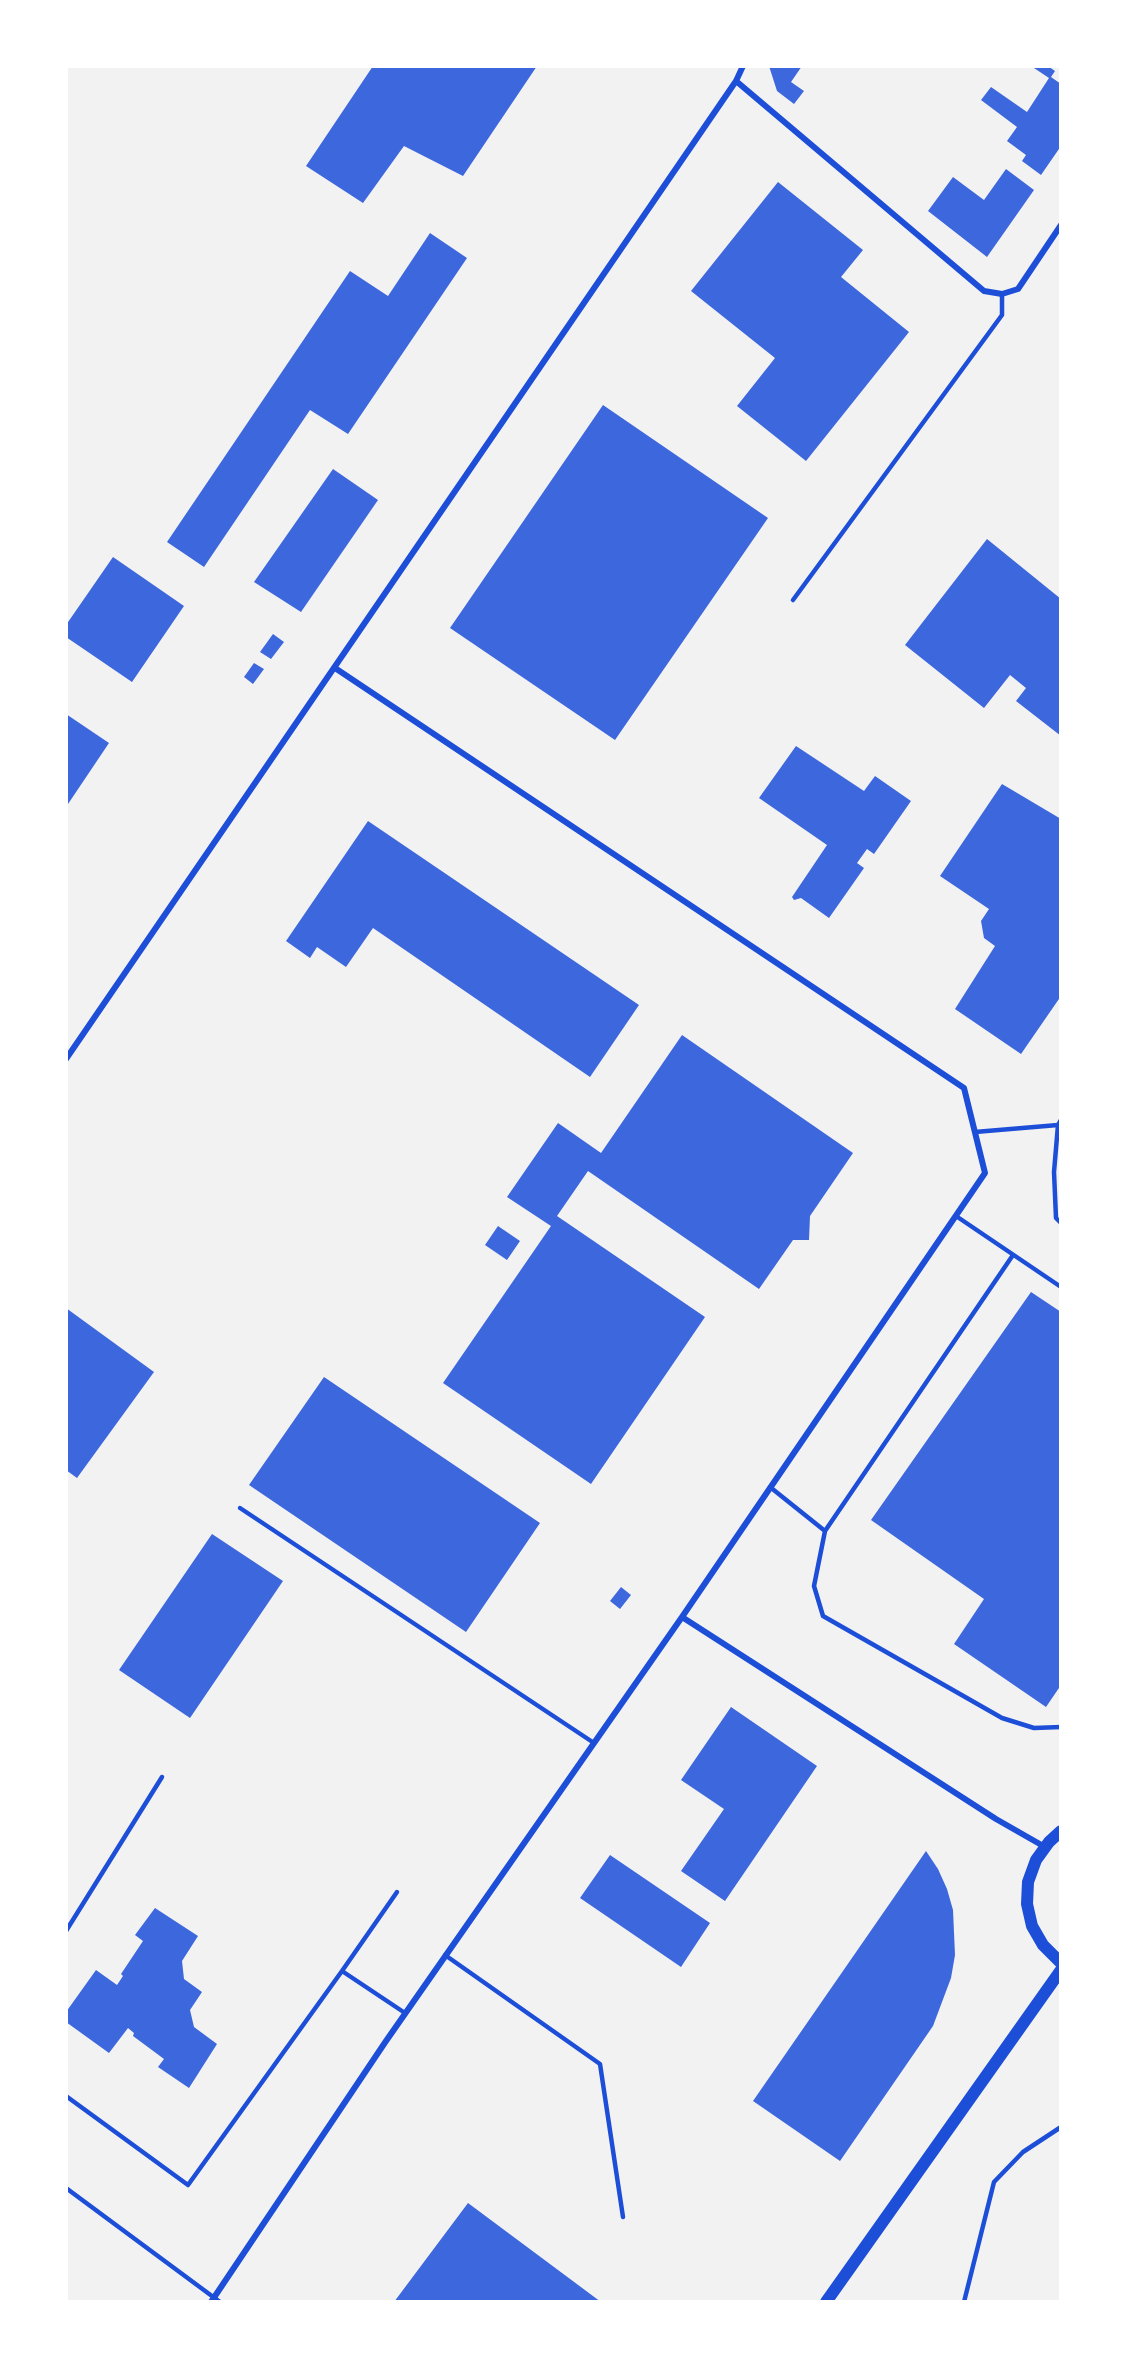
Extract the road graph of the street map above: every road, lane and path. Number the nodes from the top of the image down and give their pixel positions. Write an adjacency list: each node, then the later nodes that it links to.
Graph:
1 (743, 66): 2 (street)
2 (736, 81): 4 (street); 6 (street)
3 (1061, 225): 4 (street)
4 (1002, 294): 5 (lane)
5 (793, 600)
6 (335, 668): 7 (street); 9 (street)
7 (66, 1059)
8 (1059, 1122): 9 (lane); 11 (lane)
9 (975, 1132): 10 (street)
10 (956, 1216): 12 (lane); 14 (street)
11 (1061, 1223)
12 (1013, 1255): 13 (lane); 16 (lane)
13 (1061, 1287)
14 (771, 1487): 16 (lane); 17 (street)
15 (240, 1508): 19 (lane)
16 (825, 1531): 18 (lane)
17 (682, 1617): 19 (street); 22 (street)
18 (1061, 1727)
19 (594, 1743): 25 (street)
20 (162, 1777): 24 (lane)
21 (1061, 1831): 22 (main road)
22 (1045, 1847): 26 (main road)
23 (397, 1892): 28 (lane)
24 (66, 1930)
25 (445, 1955): 29 (street); 33 (lane)
26 (1061, 1963)
27 (1061, 1970): 35 (main road)
28 (342, 1971): 29 (lane); 30 (lane)
29 (405, 2013): 34 (street)
30 (66, 2096)
31 (1061, 2127): 36 (lane)
32 (66, 2188): 34 (lane)
33 (623, 2217)
34 (215, 2301)
35 (826, 2302)
36 (964, 2302)

